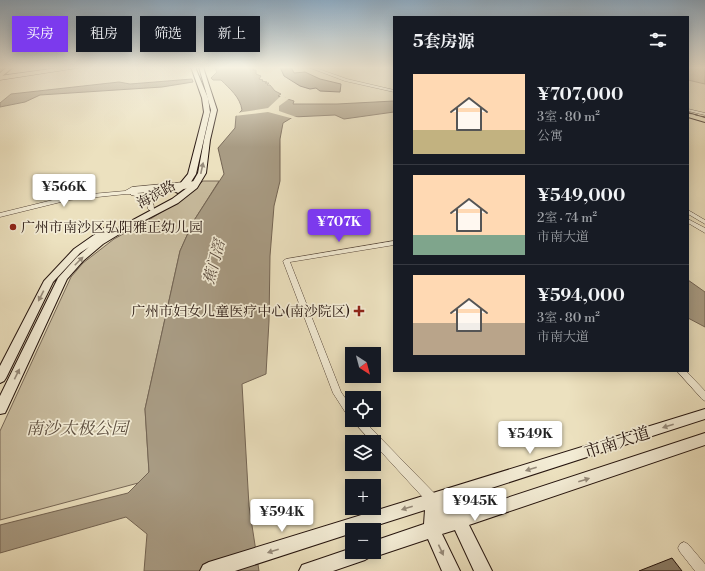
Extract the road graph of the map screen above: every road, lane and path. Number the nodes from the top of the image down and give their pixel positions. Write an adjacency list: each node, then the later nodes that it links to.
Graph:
1 (203, 94): 9 (street, 海滨路)
2 (209, 94): 9 (street, 海滨路, one-way to 2)
3 (689, 110): 4 (street)
4 (705, 114)
5 (689, 115): 7 (main road)
6 (689, 120): 8 (main road)
7 (705, 120)
8 (705, 125)
9 (190, 185): 10 (street); 11 (street, 海滨路); 22 (street, 海滨路, one-way to 9)
10 (129, 192): 11 (street); 13 (street)
11 (151, 209): 19 (street, 海滨路, one-way to 19)
12 (689, 213): 15 (street)
13 (0, 215)
14 (689, 222): 16 (street)
15 (705, 222)
16 (705, 231)
17 (393, 243): 21 (street)
18 (682, 372): 20 (street)
19 (0, 378)
20 (705, 397)
21 (345, 405)
22 (0, 409)
23 (705, 414): 26 (street, 市南大道, one-way to 26)
24 (364, 427): 26 (street)
25 (705, 439): 27 (street, 市南大道, one-way to 25)
26 (433, 500): 27 (street); 28 (street); 32 (street, 市南大道, one-way to 32)
27 (458, 521): 28 (street, 市南大道); 35 (street)
28 (432, 530): 29 (street, 市南大道); 34 (street, one-way to 34)
29 (381, 547)
30 (684, 548): 36 (street)
31 (345, 559): 33 (street)
32 (209, 571)
33 (308, 571)
34 (451, 571)
35 (483, 571)
36 (703, 571)

